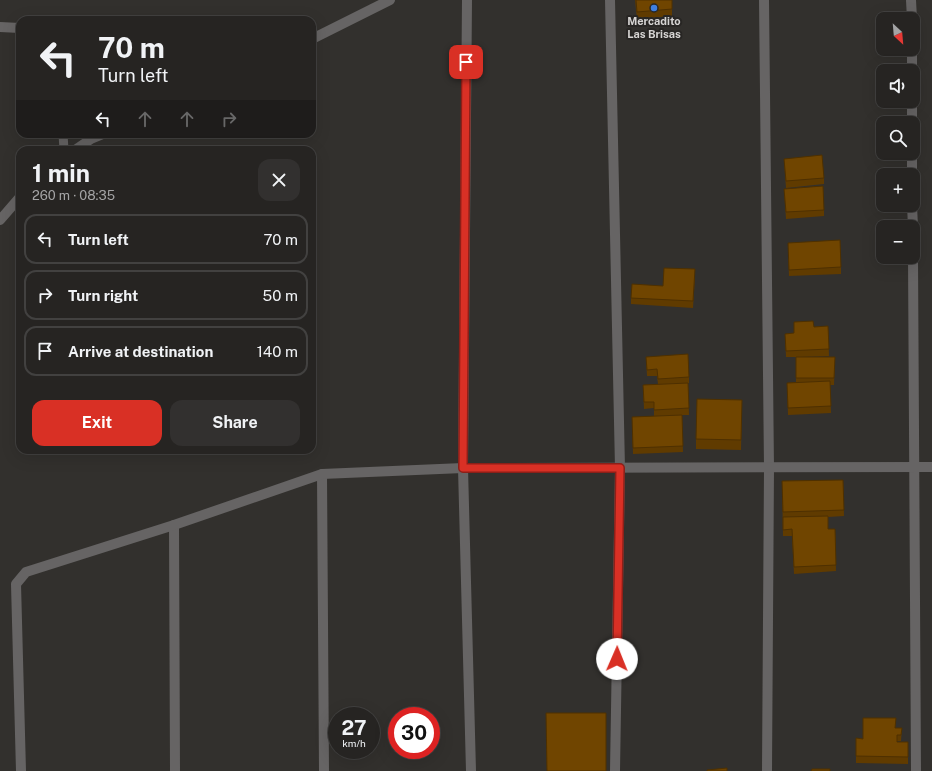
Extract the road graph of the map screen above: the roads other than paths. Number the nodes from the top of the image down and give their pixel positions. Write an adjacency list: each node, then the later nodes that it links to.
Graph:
1 (390, 0): 9 (street)
2 (467, 0): 17 (street)
3 (610, 0): 18 (street)
4 (764, 0): 19 (street)
5 (912, 0): 6 (street)
6 (912, 12)
7 (0, 27): 8 (street)
8 (16, 28)
9 (316, 37)
10 (93, 138): 11 (street)
11 (81, 146)
12 (16, 202): 13 (street)
13 (0, 220)
14 (913, 264): 15 (street)
15 (914, 467): 16 (street); 19 (street); 28 (street)
16 (932, 467)
17 (463, 468): 18 (street); 20 (street); 25 (street)
18 (620, 468): 19 (street); 26 (street)
19 (769, 468): 27 (street)
20 (322, 474): 21 (street); 24 (street)
21 (174, 525): 22 (street); 23 (street)
22 (22, 771)
23 (175, 771)
24 (324, 771)
25 (471, 771)
26 (615, 771)
27 (767, 771)
28 (916, 771)

